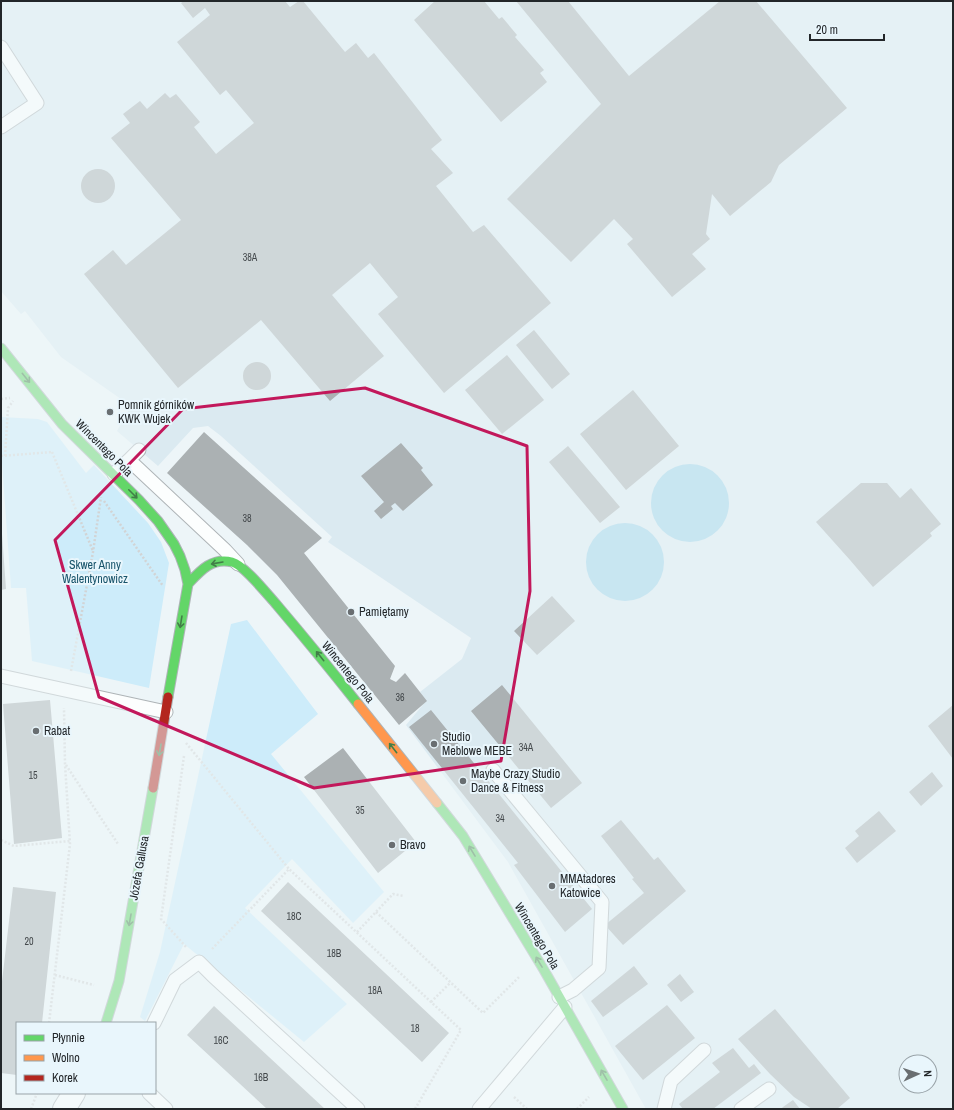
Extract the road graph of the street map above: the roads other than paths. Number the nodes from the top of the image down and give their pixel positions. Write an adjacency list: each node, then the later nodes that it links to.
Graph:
1 (1, 47): 2 (lane)
2 (1, 127)
3 (1, 348): 6 (street, Wincentego Pola, one-way to 6)
4 (139, 450): 5 (lane)
5 (129, 460): 6 (lane); 7 (lane)
6 (114, 474): 8 (street, Wincentego Pola, one-way to 8)
7 (240, 566): 8 (street, one-way to 8); 12 (street, Wincentego Pola, one-way to 7)
8 (188, 584): 10 (street, Józefa Gallusa, one-way to 10)
9 (1, 676): 10 (lane)
10 (166, 712): 13 (street, Józefa Gallusa, one-way to 13)
11 (493, 770): 12 (lane)
12 (562, 1002): 22 (lane); 23 (street, Wincentego Pola, one-way to 12)
13 (106, 1022)
14 (154, 1022): 21 (lane)
15 (704, 1050): 24 (lane)
16 (769, 1089): 25 (lane)
17 (73, 1094): 19 (street)
18 (150, 1094): 20 (lane)
19 (64, 1109)
20 (166, 1109)
21 (358, 1109)
22 (479, 1109)
23 (623, 1109)
24 (664, 1109)
25 (741, 1109)

